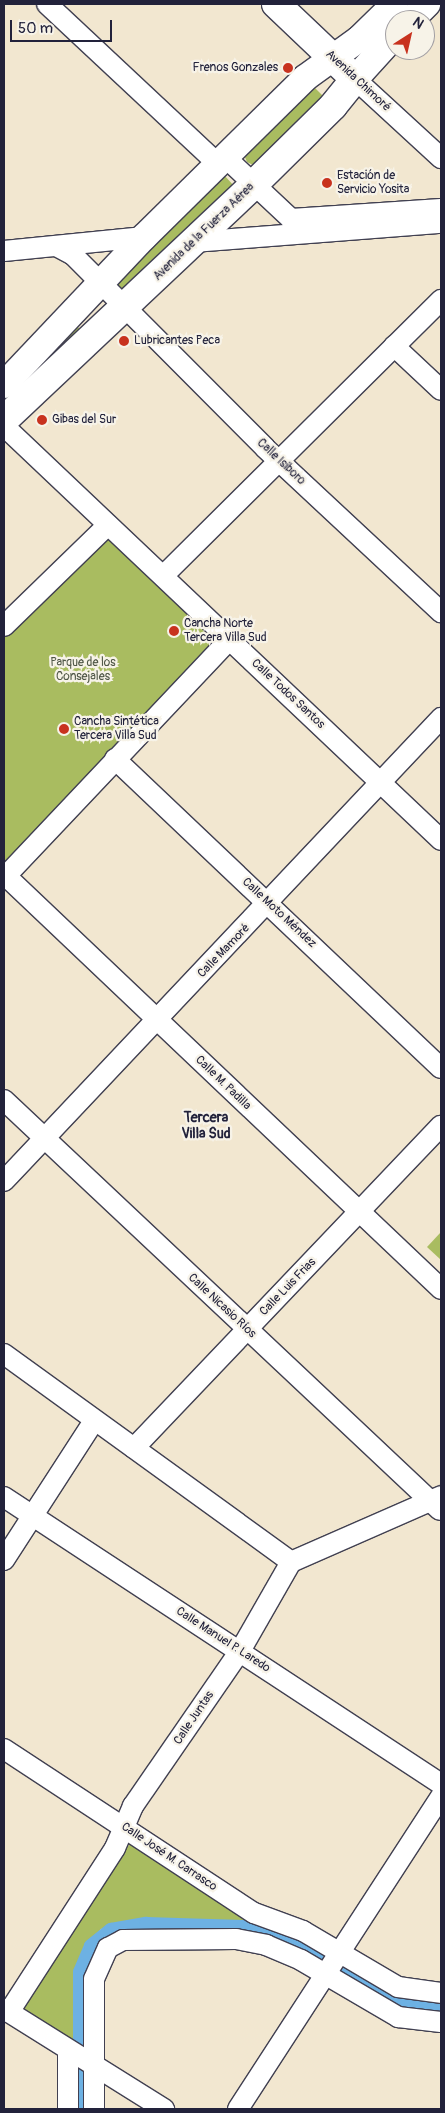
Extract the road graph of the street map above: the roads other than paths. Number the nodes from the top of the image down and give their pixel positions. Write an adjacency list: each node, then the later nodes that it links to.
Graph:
1 (47, 4): 8 (street)
2 (276, 4): 5 (highway, Avenida Chimoré)
3 (395, 4): 5 (main road)
4 (385, 46): 6 (main road, Avenida de la Fuerza Aérea)
5 (332, 58): 6 (highway, Avenida Chimoré); 8 (main road)
6 (354, 79): 7 (street, Avenida Chimoré); 9 (highway, Avenida de la Fuerza Aérea)
7 (441, 158)
8 (221, 160): 9 (street); 12 (main road)
9 (253, 185): 10 (street); 13 (highway, Avenida de la Fuerza Aérea)
10 (441, 209)
11 (441, 223): 13 (street)
12 (144, 237): 14 (street); 16 (main road)
13 (193, 242): 18 (highway, Avenida de la Fuerza Aérea)
14 (58, 247): 15 (street); 16 (street, Calle Isiboro)
15 (4, 251)
16 (100, 285): 18 (street, Calle Isiboro); 20 (main road)
17 (441, 300): 19 (street)
18 (124, 310): 22 (highway, Avenida de la Fuerza Aérea); 24 (street, Calle Isiboro)
19 (394, 346): 21 (street); 24 (street)
20 (4, 386)
21 (441, 390)
22 (4, 420)
23 (4, 426): 25 (street, Calle Todos Santos)
24 (279, 461): 26 (street); 27 (street, Calle Isiboro)
25 (108, 524): 26 (street, Calle Todos Santos); 28 (street)
26 (163, 576): 29 (street, Calle Todos Santos)
27 (441, 612)
28 (4, 626)
29 (230, 639): 31 (street); 32 (street, Calle Todos Santos)
30 (441, 718): 32 (street, Calle Mamoré)
31 (115, 759): 34 (street); 35 (street, Calle Moto Méndez)
32 (380, 782): 33 (street, Calle Todos Santos); 35 (street, Calle Mamoré)
33 (441, 840)
34 (5, 877): 36 (street, Calle M. Padilla)
35 (269, 904): 36 (street, Calle Mamoré); 37 (street, Calle Moto Méndez)
36 (158, 1020): 40 (street, Calle Mamoré); 42 (street, Calle M. Padilla)
37 (441, 1068)
38 (4, 1100): 40 (street, Calle Nicasio Ríos)
39 (441, 1126): 42 (street, Calle Luis Frias)
40 (45, 1138): 41 (street, Calle Mamoré); 44 (street, Calle Nicasio Ríos)
41 (4, 1181)
42 (359, 1212): 43 (street, Calle M. Padilla); 44 (street, Calle Luis Frias)
43 (441, 1289)
44 (247, 1330): 47 (street, Calle Luis Frias); 49 (street, Calle Nicasio Ríos)
45 (4, 1354): 46 (street)
46 (94, 1421): 47 (street); 50 (street)
47 (134, 1448): 52 (street)
48 (4, 1497): 50 (street, Calle Manuel P. Laredo)
49 (438, 1503): 52 (street)
50 (32, 1515): 51 (street); 53 (street, Calle Manuel P. Laredo)
51 (4, 1560)
52 (291, 1562): 53 (street, Calle Juntas)
53 (240, 1651): 55 (street, Calle Manuel P. Laredo); 57 (street, Calle Juntas)
54 (4, 1749): 57 (street, Calle José M. Carrasco)
55 (441, 1784)
56 (441, 1796): 58 (street)
57 (123, 1826): 58 (street, Calle José M. Carrasco); 61 (street, Calle Juntas)
58 (340, 1953): 59 (street); 60 (street, Calle José M. Carrasco)
59 (325, 1977): 62 (street); 64 (street); 68 (street)
60 (441, 1993)
61 (6, 2010): 63 (street)
62 (441, 2022)
63 (68, 2050): 64 (street); 65 (street)
64 (94, 2064): 66 (street); 67 (street)
65 (68, 2109)
66 (94, 2109)
67 (164, 2109)
68 (238, 2109)

